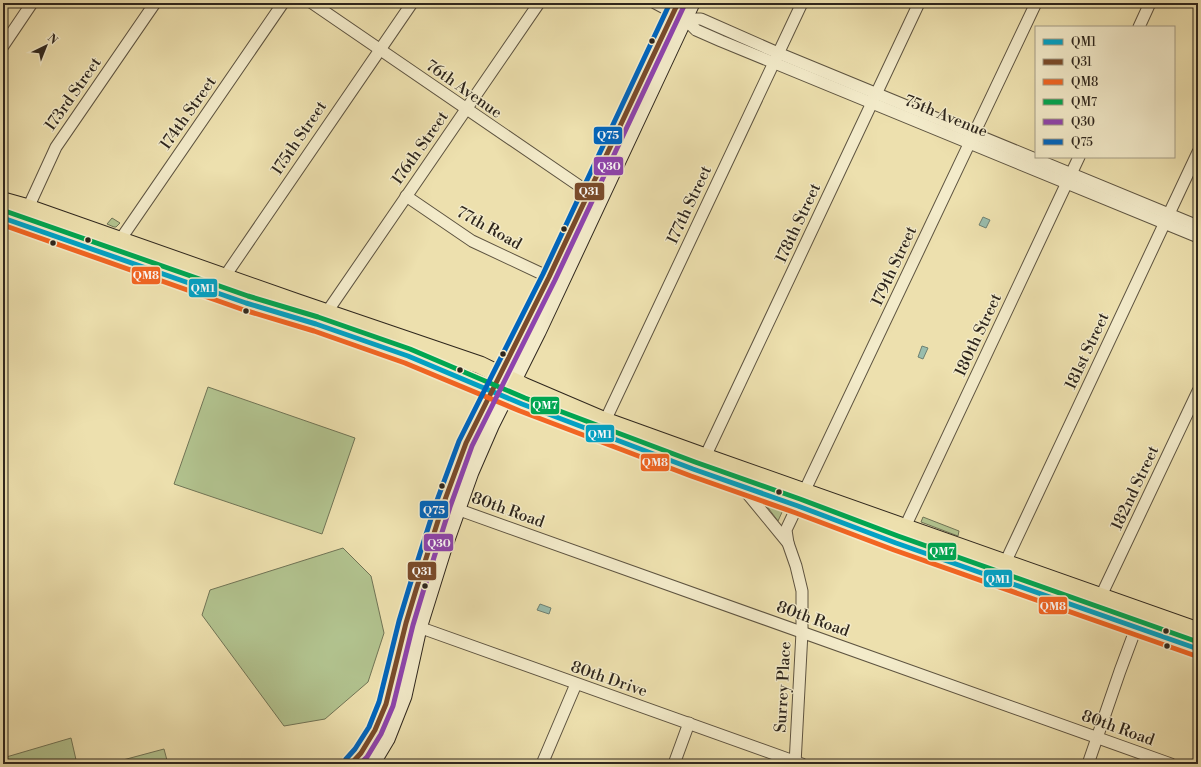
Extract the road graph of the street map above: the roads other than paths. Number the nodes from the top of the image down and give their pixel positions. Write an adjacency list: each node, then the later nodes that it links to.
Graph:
1 (32, 3): 15 (street)
2 (155, 3): 27 (street, 173rd Street)
3 (283, 3): 32 (street, 174th Street)
4 (312, 3): 16 (street, 76th Avenue)
5 (412, 3): 16 (street, 175th Street)
6 (539, 3): 19 (street, 176th Street)
7 (655, 3): 13 (street, 75th Avenue)
8 (692, 3): 13 (main road)
9 (802, 3): 17 (street, 177th Street)
10 (919, 3): 18 (street, 178th Street)
11 (1036, 3): 20 (street, 179th Street)
12 (1150, 3): 14 (street)
13 (679, 12): 17 (street, 75th Avenue); 25 (main road)
14 (1139, 26)
15 (3, 46)
16 (379, 50): 19 (street, 76th Avenue); 33 (street, 175th Street)
17 (776, 58): 18 (street, 75th Avenue); 40 (street, 177th Street)
18 (875, 98): 20 (street, 75th Avenue); 41 (street, 178th Street)
19 (466, 110): 24 (street, 176th Street); 25 (street, 76th Avenue)
20 (972, 139): 23 (street, 75th Avenue); 43 (street, 179th Street)
21 (1198, 152): 29 (street, 181st Street)
22 (1079, 158): 23 (street, 180th Street)
23 (1069, 179): 29 (street, 75th Avenue); 46 (street, 180th Street)
24 (406, 196): 34 (street, 77th Road); 36 (street, 176th Street)
25 (594, 196): 34 (main road)
26 (3, 201): 27 (main road)
27 (28, 208): 32 (main road)
28 (3, 218): 35 (main road)
29 (1168, 219): 30 (street, 75th Avenue); 31 (street, 75th Avenue); 48 (street, 181st Street)
30 (1198, 226)
31 (1198, 237)
32 (120, 240): 33 (main road)
33 (224, 277): 35 (street, 175th Street); 36 (main road)
34 (555, 280): 37 (main road)
35 (215, 292): 39 (main road)
36 (327, 312): 37 (main road)
37 (507, 378): 39 (main road); 40 (main road)
38 (1198, 391): 49 (street, 182nd Street)
39 (498, 394): 42 (main road); 44 (main road); 45 (main road)
40 (605, 420): 41 (main road)
41 (705, 457): 43 (main road)
42 (741, 486): 43 (main road); 47 (street, Surrey Place)
43 (801, 499): 46 (main road); 47 (street, 179th Street); 51 (main road)
44 (443, 505): 45 (street, 80th Road); 50 (main road)
45 (458, 509): 50 (main road); 52 (street, 80th Road)
46 (905, 527): 48 (main road)
47 (788, 544): 52 (street, Surrey Place)
48 (1005, 563): 49 (main road)
49 (1100, 598): 53 (main road)
50 (413, 626): 55 (street, 80th Drive); 59 (main road); 60 (main road)
51 (1136, 628): 54 (main road); 57 (street)
52 (802, 632): 57 (street, 80th Road); 58 (street, Surrey Place)
53 (1198, 632)
54 (1198, 649)
55 (576, 684): 56 (street, 80th Drive); 61 (street)
56 (689, 723): 58 (street, 80th Drive); 62 (street)
57 (1097, 738): 63 (street); 64 (street, 80th Road)
58 (797, 763)
59 (351, 764)
60 (372, 764)
61 (542, 764)
62 (674, 764)
63 (1088, 764)
64 (1171, 764)

